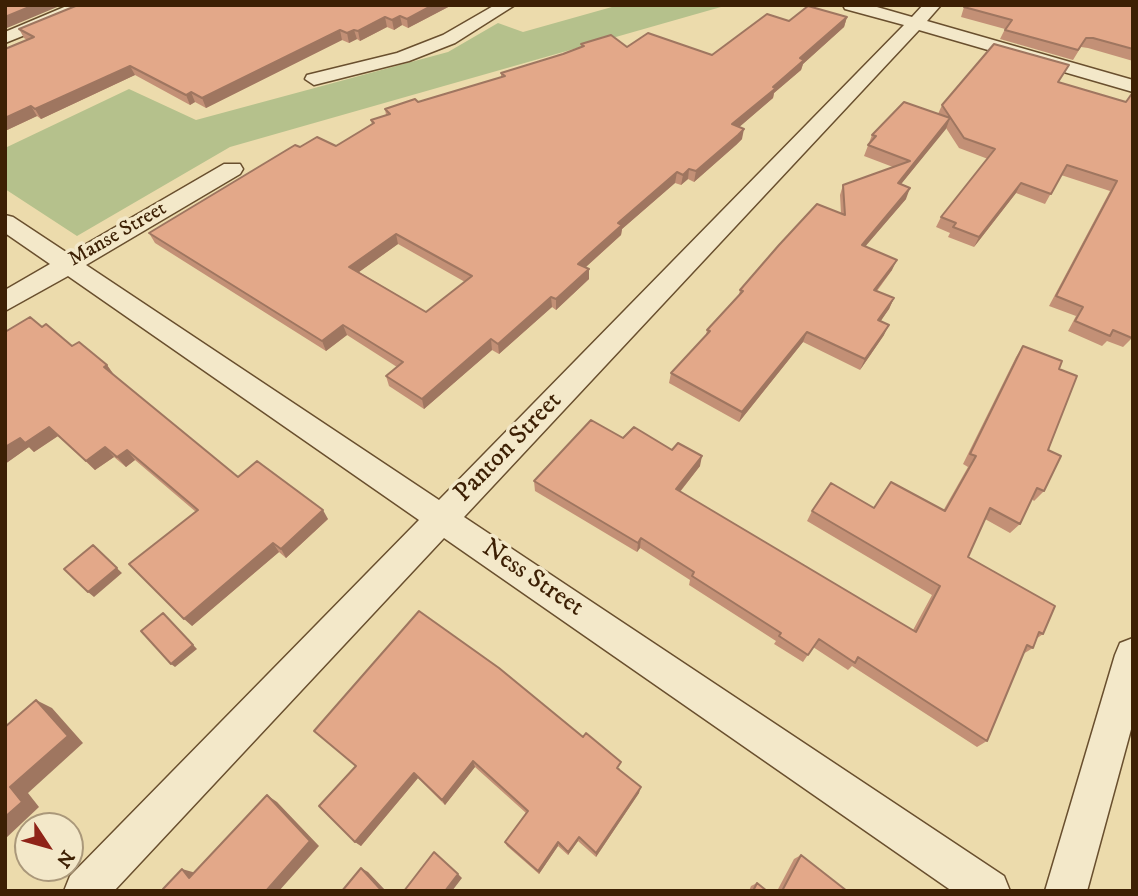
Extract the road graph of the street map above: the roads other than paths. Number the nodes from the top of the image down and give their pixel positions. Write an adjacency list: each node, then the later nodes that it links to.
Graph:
1 (84, 5): 5 (street)
2 (508, 5): 6 (street)
3 (851, 5): 4 (street)
4 (924, 14): 7 (street); 12 (street, Panton Street)
5 (5, 37)
6 (314, 79)
7 (1133, 86)
8 (232, 169): 10 (street, Manse Street)
9 (5, 222): 10 (street, Ness Street)
10 (68, 265): 11 (street, Manse Street); 12 (street, Ness Street)
11 (5, 302)
12 (442, 518): 14 (street, Panton Street); 15 (street, Ness Street)
13 (1133, 655): 16 (street)
14 (85, 891)
15 (989, 891)
16 (1066, 891)

